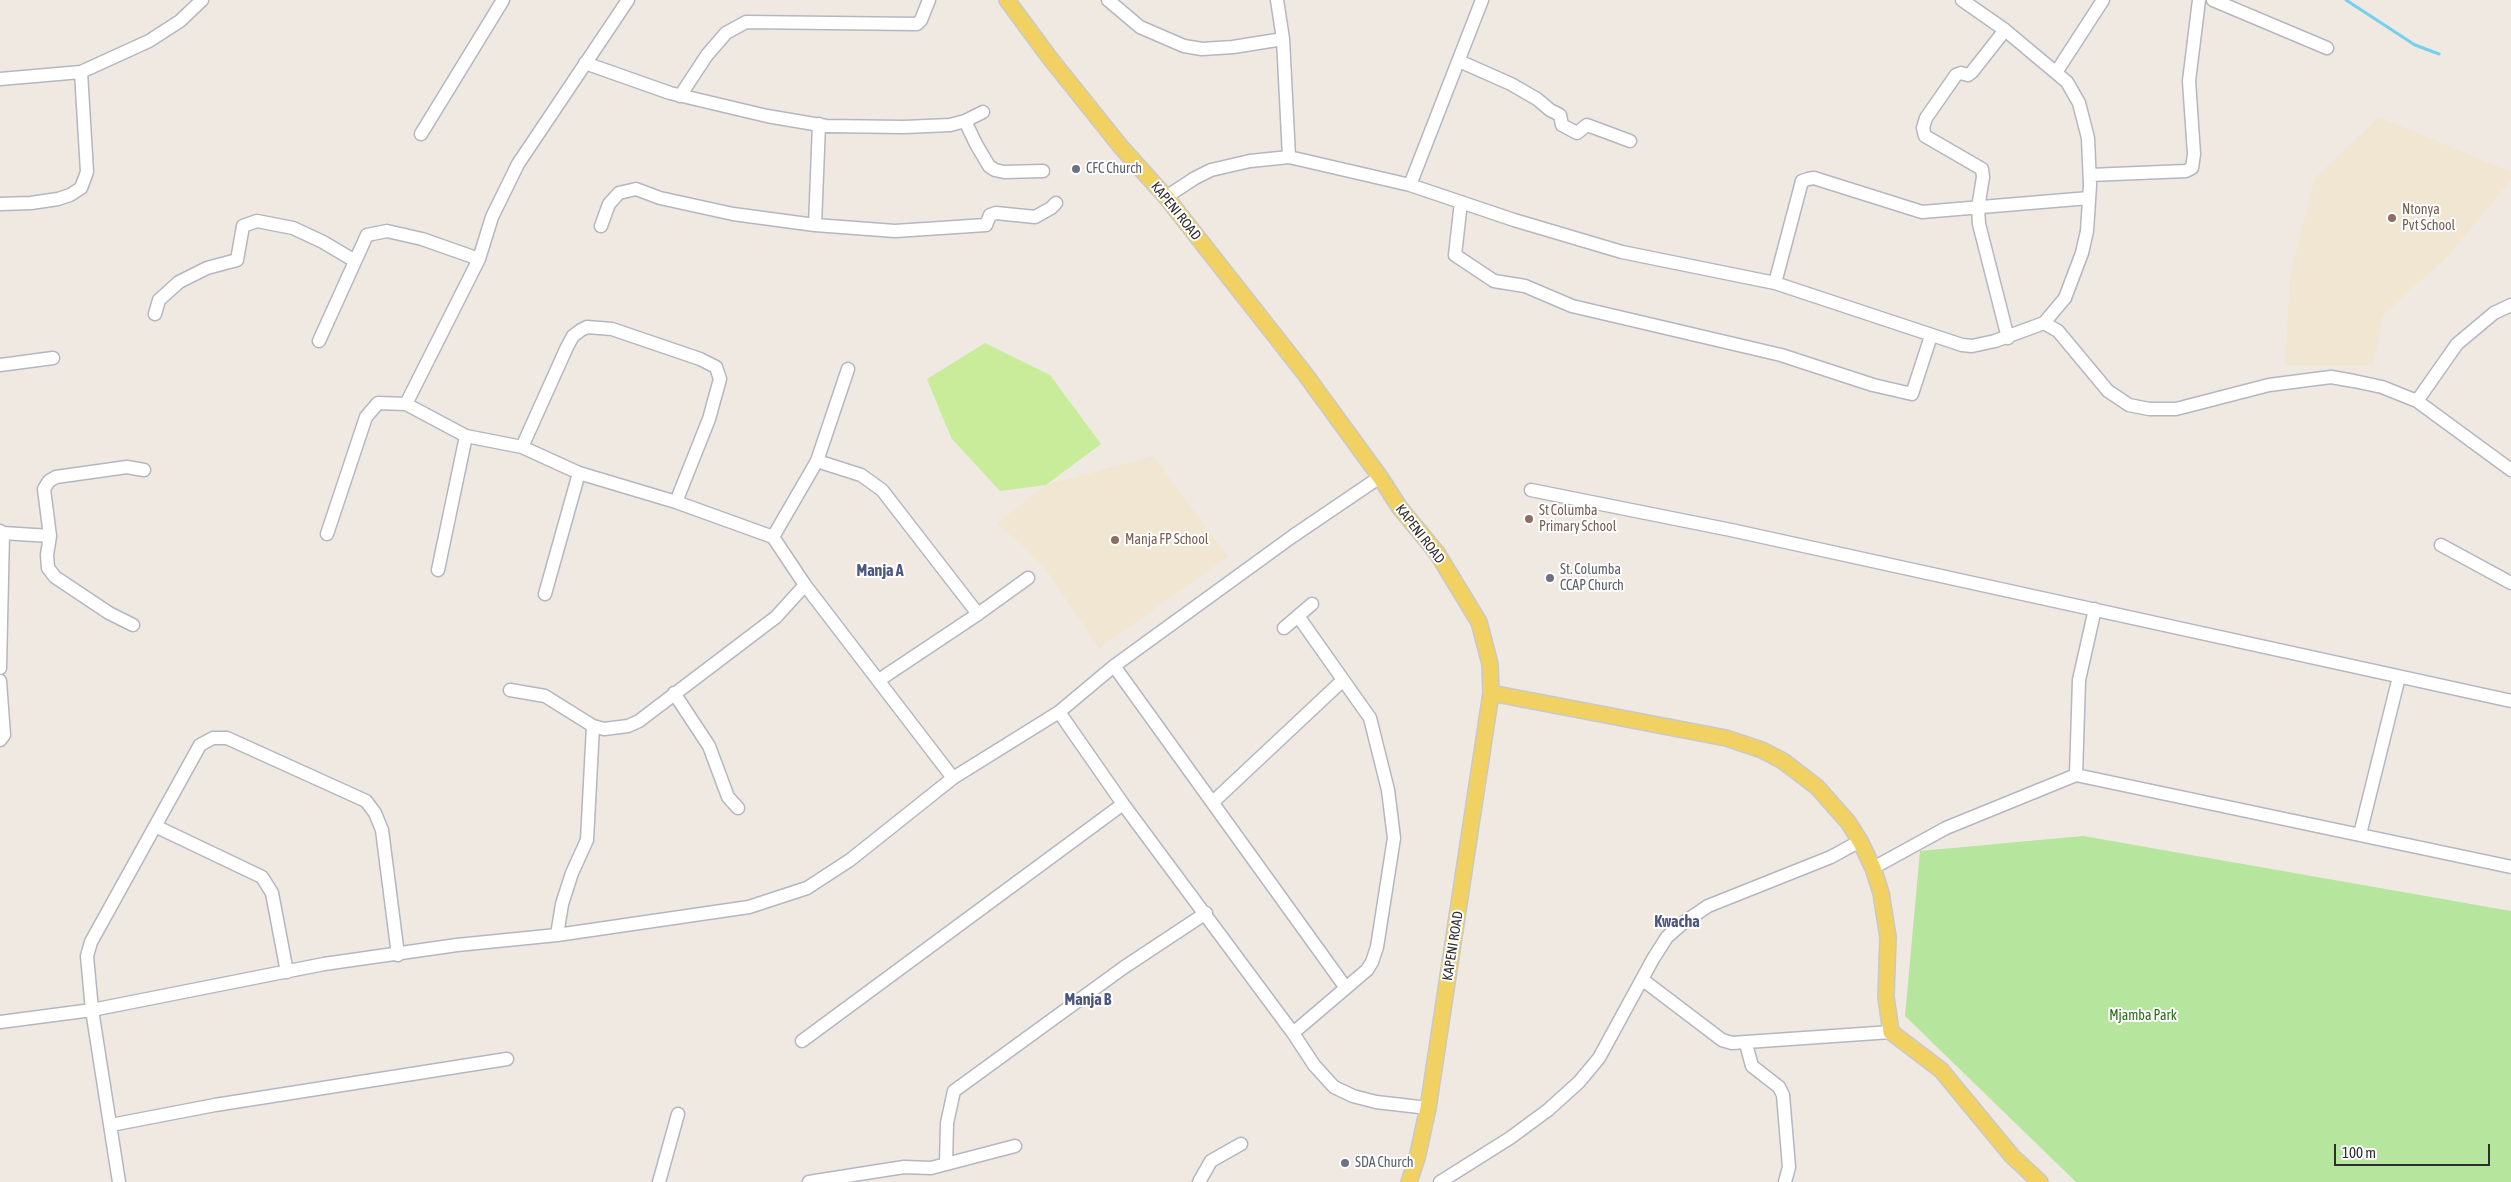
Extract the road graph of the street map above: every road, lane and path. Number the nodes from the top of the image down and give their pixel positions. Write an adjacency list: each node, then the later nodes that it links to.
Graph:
1 (202, 0): 18 (street)
2 (503, 0): 25 (street)
3 (628, 0): 17 (street)
4 (929, 0): 21 (street)
5 (1007, 0): 31 (main road, KAPENI ROAD)
6 (1108, 0): 14 (street)
7 (1277, 0): 14 (street)
8 (1482, 0): 16 (street)
9 (1962, 0): 13 (street)
10 (2103, 0): 19 (street)
11 (2199, 0): 29 (street)
12 (2213, 0): 15 (street)
13 (2004, 30): 19 (street); 36 (street)
14 (1283, 39): 27 (street)
15 (2327, 48)
16 (1459, 61): 26 (street); 30 (street)
17 (585, 63): 21 (street); 39 (street)
18 (80, 72): 20 (street); 35 (street)
19 (2057, 72): 29 (street)
20 (0, 79)
21 (680, 96): 24 (street)
22 (983, 112): 23 (street)
23 (966, 121): 24 (street); 28 (street)
24 (819, 124): 37 (street)
25 (421, 134)
26 (1630, 141)
27 (1289, 157): 30 (street); 31 (street)
28 (1042, 171)
29 (2090, 175): 32 (street)
30 (1410, 184): 33 (street)
31 (1166, 197): 59 (main road, KAPENI ROAD)
32 (2089, 198): 36 (street); 44 (street)
33 (1461, 202): 41 (street); 45 (street)
34 (1056, 203): 37 (street)
35 (0, 204)
36 (1978, 208): 41 (street); 46 (street)
37 (815, 225): 38 (street)
38 (601, 226)
39 (479, 259): 40 (street); 52 (street)
40 (355, 261): 43 (street); 47 (street)
41 (1775, 282): 45 (street)
42 (2511, 305): 51 (street)
43 (155, 314)
44 (2044, 324): 46 (street); 51 (street)
45 (1931, 336): 46 (street)
46 (2008, 338)
47 (318, 342)
48 (53, 358): 49 (street)
49 (0, 365)
50 (848, 369): 55 (street)
51 (2417, 401): 57 (street)
52 (406, 404): 53 (street); 63 (street)
53 (466, 436): 54 (street); 67 (street)
54 (522, 447): 58 (street); 61 (street)
55 (817, 461): 65 (street); 74 (street)
56 (144, 470): 64 (street)
57 (2511, 470)
58 (578, 473): 61 (street); 71 (street)
59 (1380, 477): 78 (street); 86 (main road, KAPENI ROAD)
60 (1531, 490): 73 (street)
61 (676, 502): 65 (street)
62 (2, 532): 64 (street); 79 (street)
63 (327, 534)
64 (50, 536): 76 (street)
65 (773, 537): 70 (street)
66 (2441, 545): 69 (street)
67 (438, 570)
68 (1028, 578): 74 (street)
69 (2511, 583)
70 (806, 585): 81 (street); 85 (street)
71 (545, 594)
72 (1312, 604): 75 (street)
73 (2095, 609): 80 (street); 91 (street)
74 (978, 614): 81 (street)
75 (1298, 616): 77 (street); 83 (street)
76 (133, 625)
77 (1284, 628)
78 (1114, 666): 88 (street); 93 (street)
79 (0, 668)
80 (2399, 677): 87 (street); 97 (street)
81 (879, 680): 92 (street)
82 (0, 681): 90 (street)
83 (1342, 681): 93 (street); 106 (street)
84 (510, 690): 89 (street)
85 (674, 693): 89 (street); 95 (street)
86 (1491, 693): 98 (main road); 114 (main road, KAPENI ROAD)
87 (2511, 701)
88 (1059, 712): 92 (street); 94 (street)
89 (593, 726): 102 (street)
90 (0, 740)
91 (2076, 775): 97 (street); 100 (street)
92 (953, 778): 102 (street)
93 (1213, 802): 106 (street)
94 (1123, 804): 101 (street); 111 (street)
95 (738, 808)
96 (155, 826): 103 (street); 104 (street); 107 (street)
97 (2360, 834): 99 (street)
98 (1860, 840): 100 (main road); 105 (street)
99 (2511, 867)
100 (1873, 868): 110 (main road)
101 (1206, 913): 109 (street); 119 (street)
102 (557, 935): 103 (street)
103 (398, 955): 104 (street)
104 (287, 972): 107 (street)
105 (1643, 980): 112 (street); 125 (street)
106 (1346, 988): 109 (street)
107 (92, 1010): 108 (street); 116 (street)
108 (0, 1022)
109 (1293, 1032): 114 (street)
110 (1891, 1032): 112 (street); 127 (main road)
111 (802, 1041)
112 (1746, 1044): 126 (street)
113 (507, 1059): 116 (street)
114 (1428, 1108): 124 (main road, KAPENI ROAD)
115 (678, 1114): 121 (street)
116 (111, 1125): 120 (street)
117 (1241, 1144): 123 (street)
118 (1015, 1146): 119 (street)
119 (946, 1164): 122 (street)
120 (119, 1182)
121 (659, 1182)
122 (809, 1182)
123 (1199, 1182)
124 (1409, 1182)
125 (1440, 1182)
126 (1785, 1182)
127 (2040, 1182)

